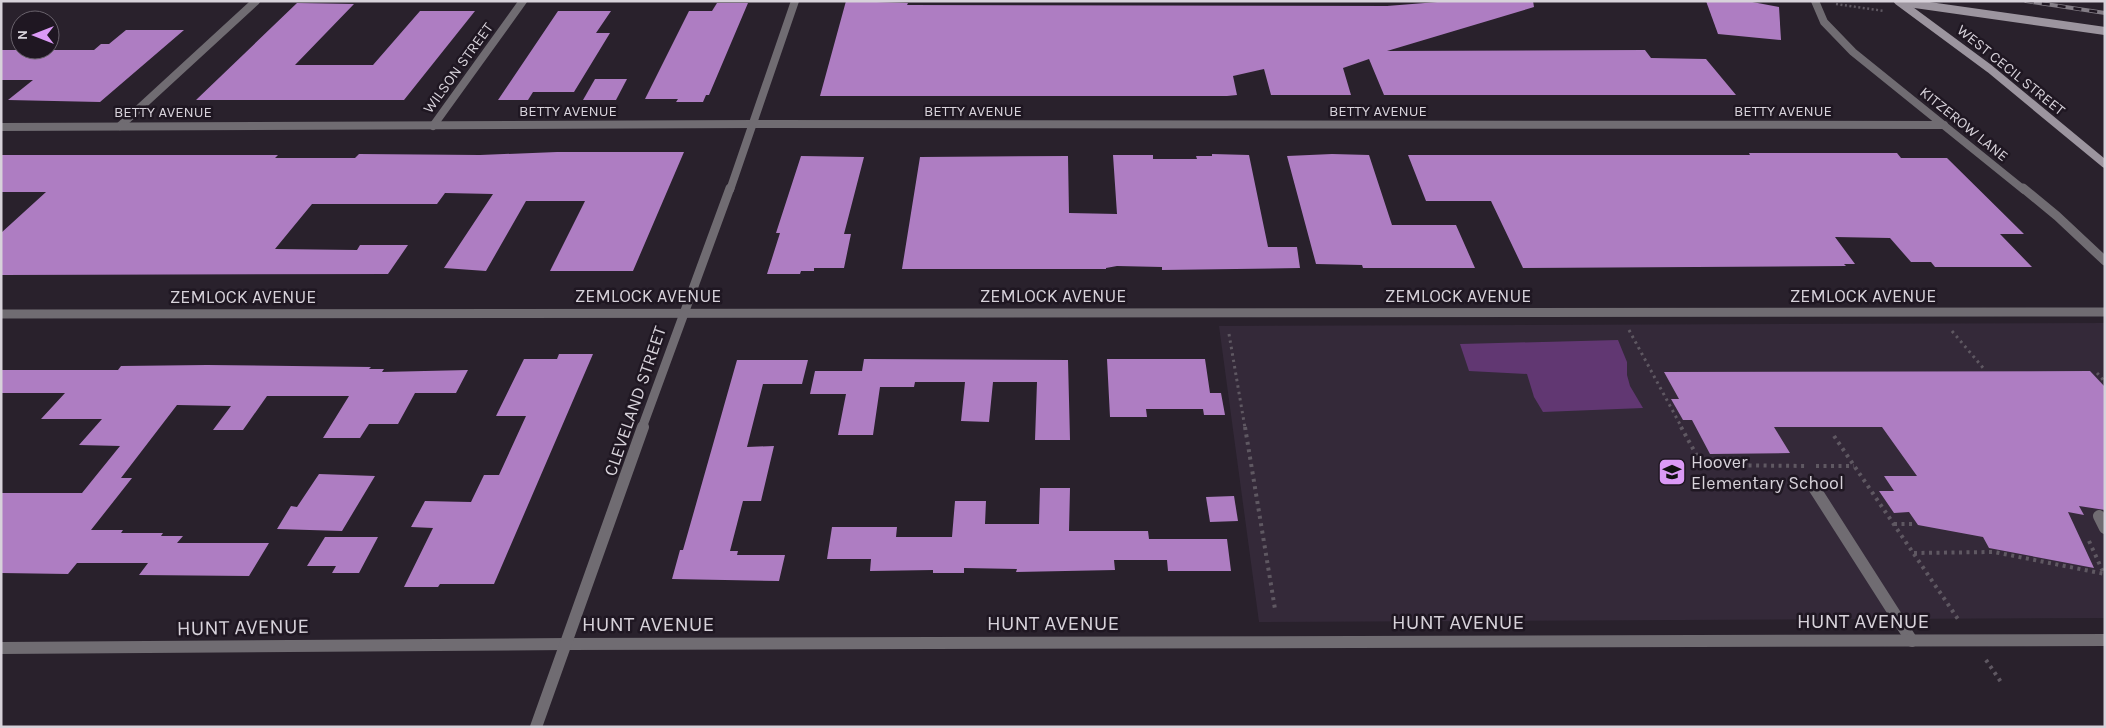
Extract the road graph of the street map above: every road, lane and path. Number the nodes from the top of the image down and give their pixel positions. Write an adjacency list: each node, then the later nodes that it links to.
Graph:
1 (256, 1): 10 (street)
2 (523, 1): 11 (street, WILSON STREET)
3 (795, 1): 8 (street, CLEVELAND STREET)
4 (1815, 1): 9 (street, KITZEROW LANE)
5 (1893, 1): 7 (main road)
6 (1898, 1): 13 (main road, WEST CECIL STREET)
7 (2105, 31)
8 (754, 124): 9 (street, BETTY AVENUE); 11 (street, BETTY AVENUE); 15 (street, CLEVELAND STREET)
9 (1944, 125): 14 (street, KITZEROW LANE)
10 (120, 126): 11 (street, BETTY AVENUE); 12 (street, BETTY AVENUE)
11 (433, 126)
12 (1, 127)
13 (2105, 164)
14 (2105, 261)
15 (684, 312): 16 (street, ZEMLOCK AVENUE); 19 (street, ZEMLOCK AVENUE); 38 (street, CLEVELAND STREET)
16 (1619, 312): 17 (street, ZEMLOCK AVENUE); 25 (path)
17 (1937, 312): 18 (street, ZEMLOCK AVENUE); 21 (path)
18 (2105, 312)
19 (1, 314)
20 (1230, 334): 34 (path)
21 (1984, 369)
22 (2097, 373): 23 (path)
23 (2105, 382)
24 (1834, 436): 25 (path)
25 (1854, 466): 28 (path)
26 (1813, 486): 35 (street)
27 (2099, 516): 30 (street)
28 (1894, 524): 29 (path); 32 (path)
29 (1913, 524)
30 (2105, 528)
31 (2086, 534): 33 (path)
32 (1913, 553): 33 (path); 36 (path)
33 (2105, 574)
34 (1275, 609)
35 (1912, 640): 36 (street, HUNT AVENUE); 38 (street, HUNT AVENUE)
36 (1973, 640): 37 (street, HUNT AVENUE); 40 (path)
37 (2105, 640)
38 (567, 644): 39 (street, HUNT AVENUE); 41 (street, CLEVELAND STREET)
39 (1, 648)
40 (2001, 682)
41 (536, 727)

